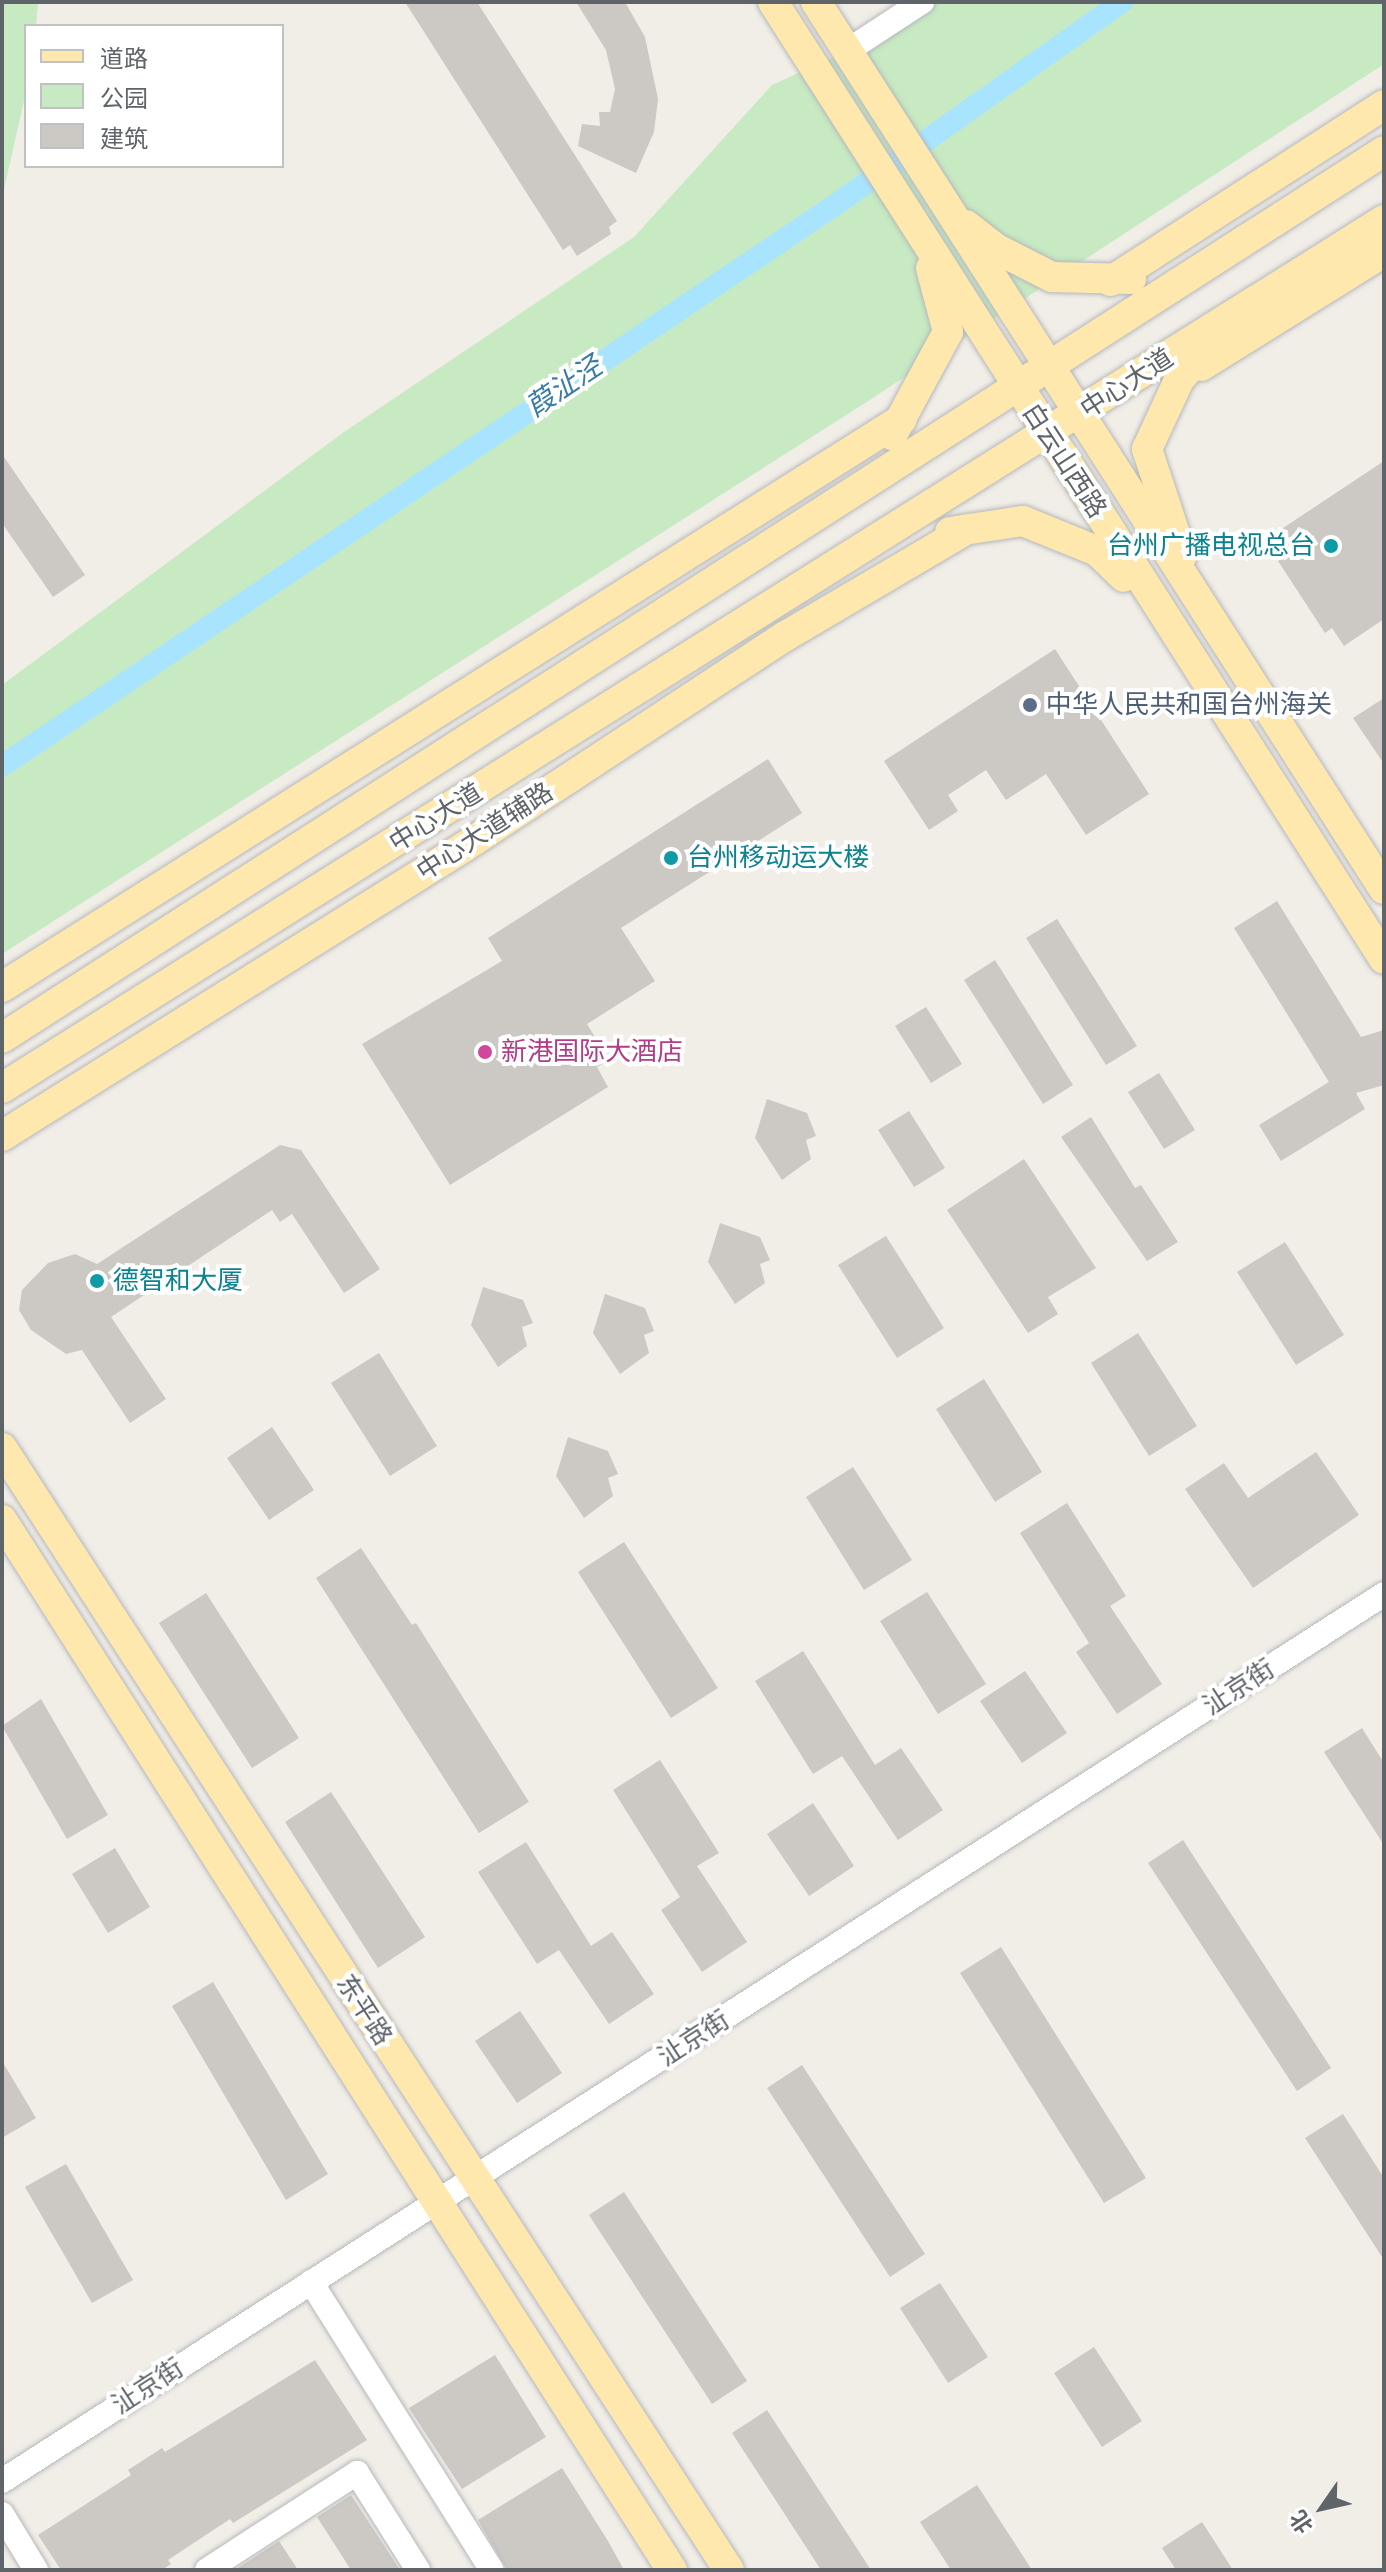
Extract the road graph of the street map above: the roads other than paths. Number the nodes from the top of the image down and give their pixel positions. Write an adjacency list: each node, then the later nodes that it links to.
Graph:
1 (773, 2): 9 (main road, 白云山西路)
2 (816, 2): 4 (main road, 白云山西路)
3 (922, 2): 4 (street)
4 (847, 51): 7 (main road, 白云山西路)
5 (1384, 105): 12 (main road)
6 (1384, 151): 11 (main road, 中心大道)
7 (942, 200): 12 (main road, 中心大道); 14 (main road, 白云山西路)
8 (1384, 220): 13 (main road, 中心大道)
9 (923, 239): 16 (main road, 白云山西路); 18 (main road, 中心大道)
10 (1384, 252): 15 (main road)
11 (1193, 273): 12 (main road, 中心大道); 14 (main road, 中心大道)
12 (1111, 281)
13 (1235, 315): 15 (main road, 白云山西路); 17 (main road, 中心大道)
14 (1047, 366): 16 (main road, 中心大道); 17 (main road, 白云山西路)
15 (1179, 380): 23 (main road, 白云山西路)
16 (1016, 386): 19 (main road, 白云山西路); 20 (main road, 中心大道)
17 (1078, 416): 19 (main road, 中心大道); 23 (main road, 白云山西路)
18 (902, 419): 20 (main road, 中心大道); 27 (main road)
19 (1047, 435): 22 (main road, 中心大道); 24 (main road, 白云山西路)
20 (858, 485): 28 (main road, 中心大道)
21 (967, 529): 22 (main road, 中心大道); 24 (main road, 中心大道); 30 (main road, 中心大道辅路)
22 (869, 547): 29 (main road, 中心大道)
23 (1205, 612): 25 (main road, 白云山西路)
24 (1164, 617): 26 (main road, 白云山西路)
25 (1384, 889)
26 (1384, 959)
27 (2, 987)
28 (2, 1038)
29 (2, 1088)
30 (2, 1136)
31 (2, 1448): 34 (main road, 东平路)
32 (2, 1520): 35 (main road, 东平路)
33 (1384, 1594): 34 (street, 沚京街)
34 (474, 2181): 35 (street, 沚京街); 44 (main road, 东平路)
35 (441, 2203): 36 (street, 沚京街); 43 (main road, 东平路)
36 (311, 2282): 37 (street, 沚京街); 42 (street)
37 (2, 2481)
38 (2, 2514): 39 (street)
39 (36, 2570)
40 (207, 2570): 41 (street)
41 (418, 2570)
42 (492, 2570)
43 (672, 2570)
44 (729, 2570)

